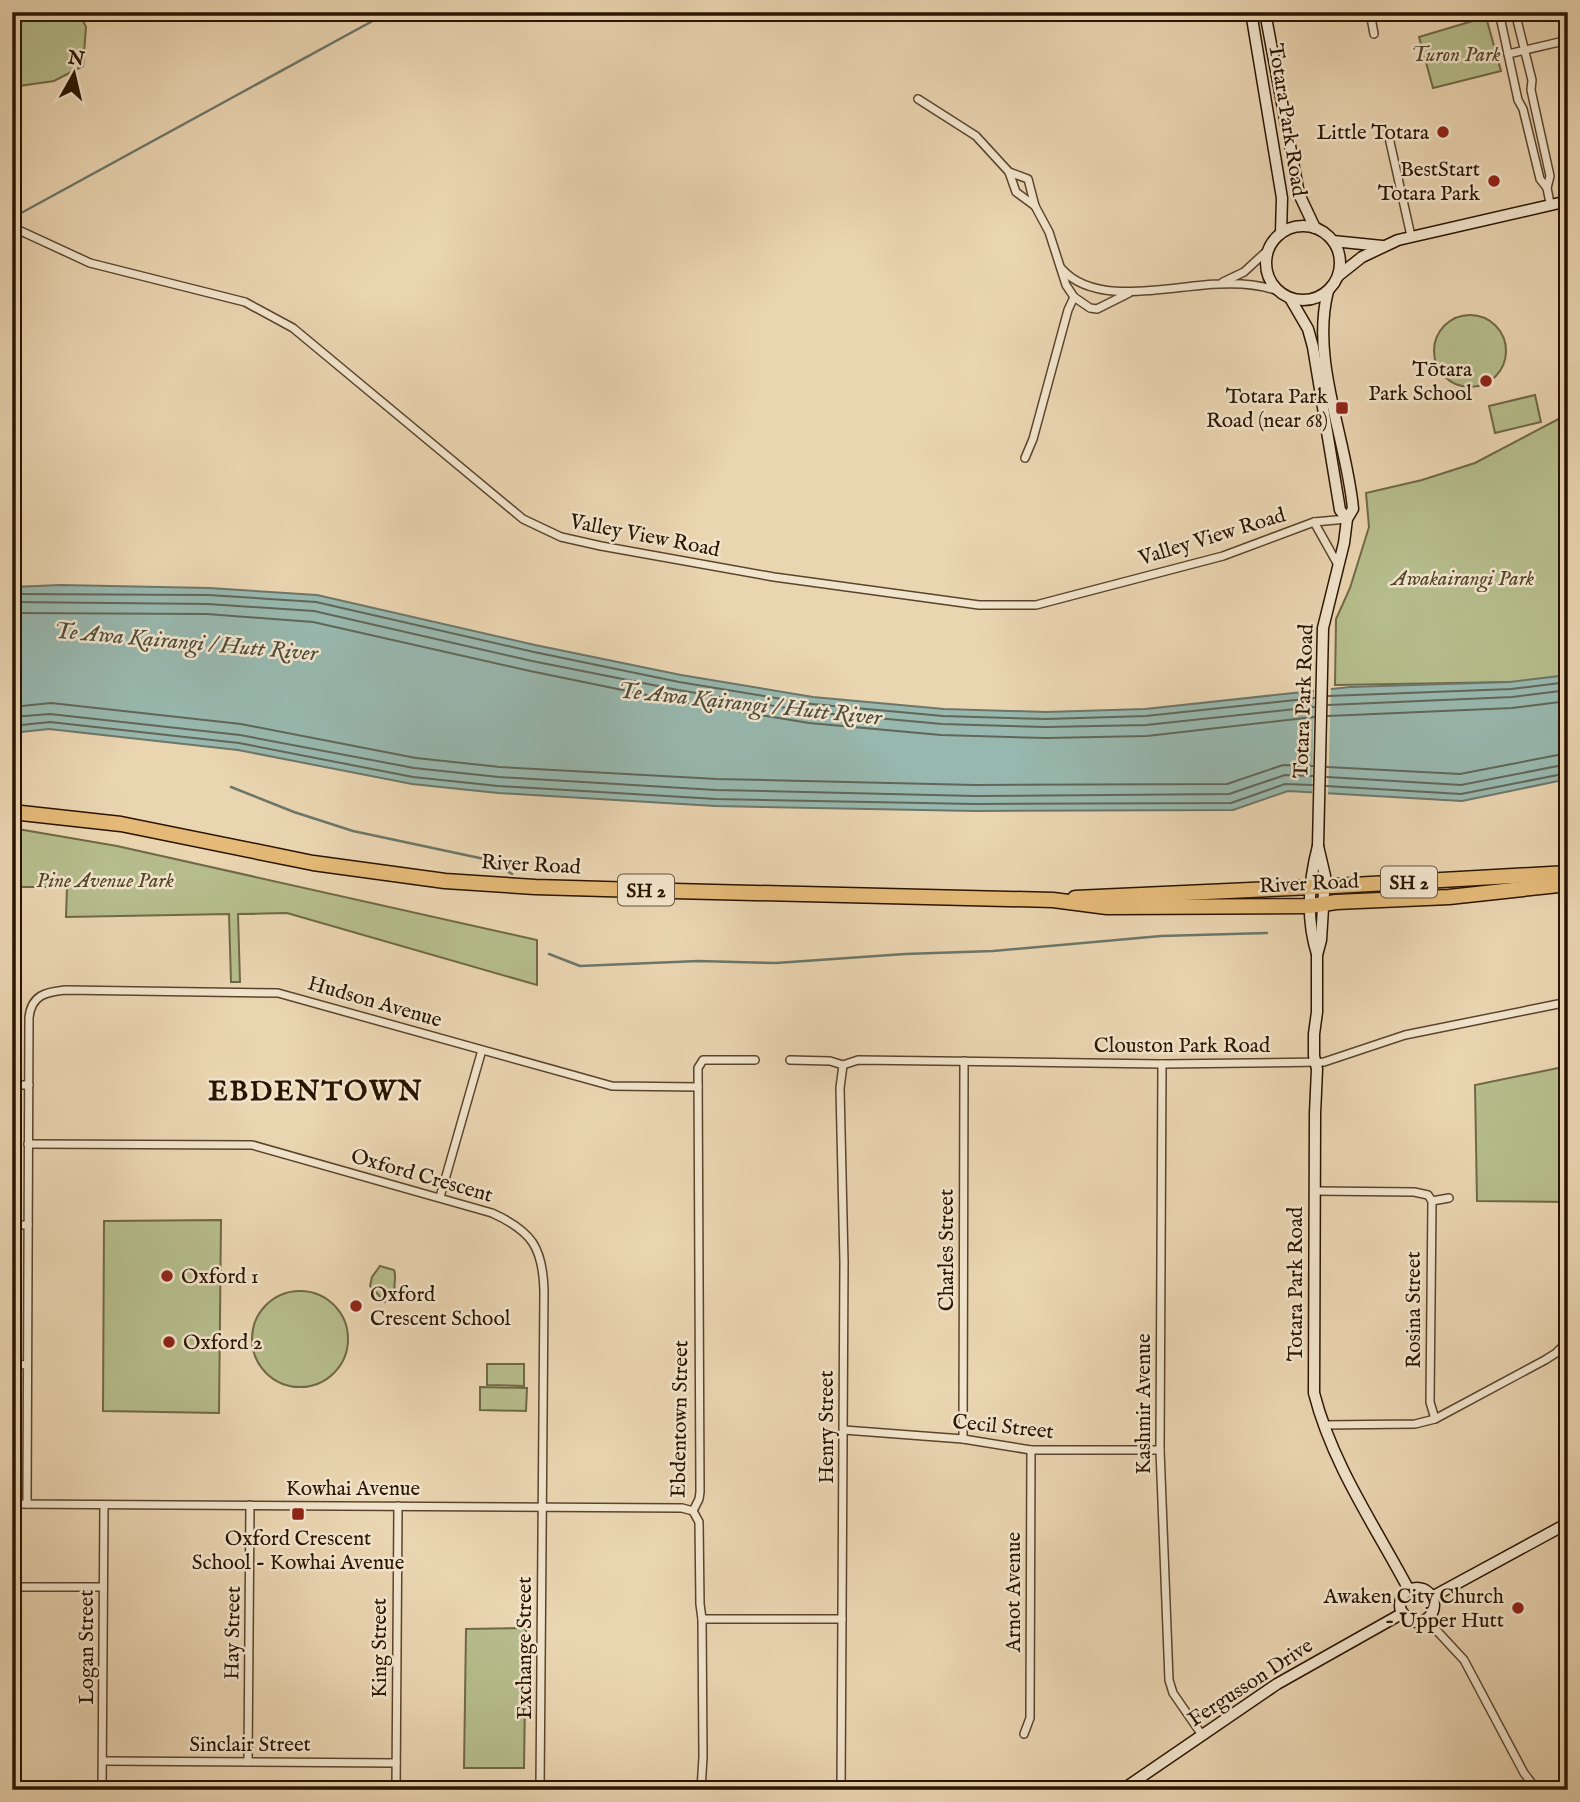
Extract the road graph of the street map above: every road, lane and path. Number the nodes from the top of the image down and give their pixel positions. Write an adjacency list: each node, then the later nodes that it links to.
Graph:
1 (1251, 12): 19 (street, Totara Park Road)
2 (1265, 12): 18 (street, Totara Park Road)
3 (1370, 12): 6 (street)
4 (1500, 12): 9 (street)
5 (1516, 12): 8 (street)
6 (1374, 34)
7 (1568, 40): 8 (street)
8 (1525, 50): 9 (street); 13 (street)
9 (1508, 54): 13 (street)
10 (918, 99): 12 (street)
11 (1388, 132): 20 (street)
12 (1009, 172): 16 (street); 16 (street)
13 (1547, 188): 15 (street)
14 (1568, 201): 15 (street)
15 (1550, 203): 20 (street)
16 (1035, 206): 24 (street)
17 (13, 227): 34 (street, Valley View Road)
18 (1315, 228): 19 (street); 21 (street)
19 (1281, 233): 23 (street)
20 (1412, 236): 22 (street)
21 (1333, 241): 22 (street); 25 (street)
22 (1382, 246): 25 (street)
23 (1269, 249): 26 (street); 27 (street)
24 (1062, 269): 29 (street); 30 (street)
25 (1338, 276): 28 (street)
26 (1219, 284): 27 (street); 29 (street)
27 (1278, 291): 31 (street)
28 (1328, 291): 31 (street); 33 (street, Totara Park Road)
29 (1129, 293): 30 (street)
30 (1074, 297): 32 (street)
31 (1290, 298): 33 (street, Totara Park Road)
32 (1025, 458)
33 (1347, 519): 34 (street, Valley View Road); 35 (street, Totara Park Road)
34 (1314, 522): 35 (street)
35 (1337, 563): 39 (street, Totara Park Road)
36 (12, 812): 40 (highway, River Road / SH 2)
37 (1568, 873): 39 (highway, River Road / SH 2)
38 (1568, 884): 41 (highway, River Road / SH 2)
39 (1318, 887): 40 (highway, River Road / SH 2); 41 (street, Totara Park Road)
40 (1053, 900): 41 (highway, River Road / SH 2)
41 (1318, 905): 47 (street, Totara Park Road)
42 (1568, 1002): 47 (street, Clouston Park Road)
43 (482, 1049): 51 (street, Hudson Avenue); 52 (street, Hudson Avenue); 55 (street)
44 (755, 1060): 52 (street)
45 (790, 1060): 49 (street, Clouston Park Road)
46 (964, 1061): 48 (street, Clouston Park Road); 49 (street, Clouston Park Road); 66 (street, Charles Street)
47 (1315, 1062): 48 (street, Clouston Park Road); 54 (street, Totara Park Road)
48 (1162, 1064): 68 (street, Kashmir Avenue)
49 (843, 1065): 65 (street, Henry Street)
50 (12, 1085): 51 (street)
51 (29, 1085): 53 (street)
52 (698, 1087): 75 (street, Ebdentown Street)
53 (28, 1144): 55 (street, Oxford Crescent); 59 (street)
54 (1315, 1191): 57 (street); 64 (street, Totara Park Road)
55 (440, 1197): 74 (street, Oxford Crescent)
56 (1449, 1198): 57 (street)
57 (1432, 1201): 63 (street, Rosina Street)
58 (12, 1225): 59 (street)
59 (28, 1225): 62 (street)
60 (1568, 1341): 63 (street)
61 (12, 1364): 62 (street)
62 (27, 1365): 70 (street)
63 (1435, 1419): 64 (street)
64 (1322, 1425): 79 (street, Totara Park Road)
65 (844, 1430): 66 (street, Cecil Street); 83 (street, Henry Street)
66 (963, 1439): 67 (street, Cecil Street)
67 (1031, 1450): 68 (street, Cecil Street); 85 (street, Arnot Avenue)
68 (1160, 1450): 86 (street, Kashmir Avenue)
69 (12, 1504): 70 (street, Kowhai Avenue)
70 (27, 1504): 71 (street, Kowhai Avenue)
71 (104, 1505): 72 (street, Kowhai Avenue); 78 (street, Logan Street)
72 (250, 1505): 73 (street, Kowhai Avenue); 88 (street, Hay Street)
73 (398, 1506): 74 (street, Kowhai Avenue); 89 (street, King Street)
74 (542, 1507): 75 (street, Kowhai Avenue); 92 (street, Exchange Street)
75 (693, 1511): 82 (street, Ebdentown Street)
76 (1568, 1523): 80 (street)
77 (12, 1587): 78 (street)
78 (103, 1587): 87 (street, Logan Street)
79 (1409, 1591): 80 (street); 81 (street)
80 (1432, 1597): 84 (street)
81 (1403, 1613): 84 (street); 86 (street, Fergusson Drive)
82 (702, 1619): 83 (street); 93 (street, Ebdentown Street)
83 (842, 1619): 94 (street, Henry Street)
84 (1426, 1619): 96 (street)
85 (1024, 1734)
86 (1202, 1735): 95 (street, Fergusson Drive)
87 (103, 1760): 88 (street, Sinclair Street); 90 (street, Logan Street)
88 (248, 1762): 89 (street, Sinclair Street)
89 (396, 1763): 91 (street, King Street)
90 (102, 1790)
91 (396, 1790)
92 (540, 1790)
93 (701, 1790)
94 (841, 1790)
95 (1122, 1790)
96 (1537, 1790)

